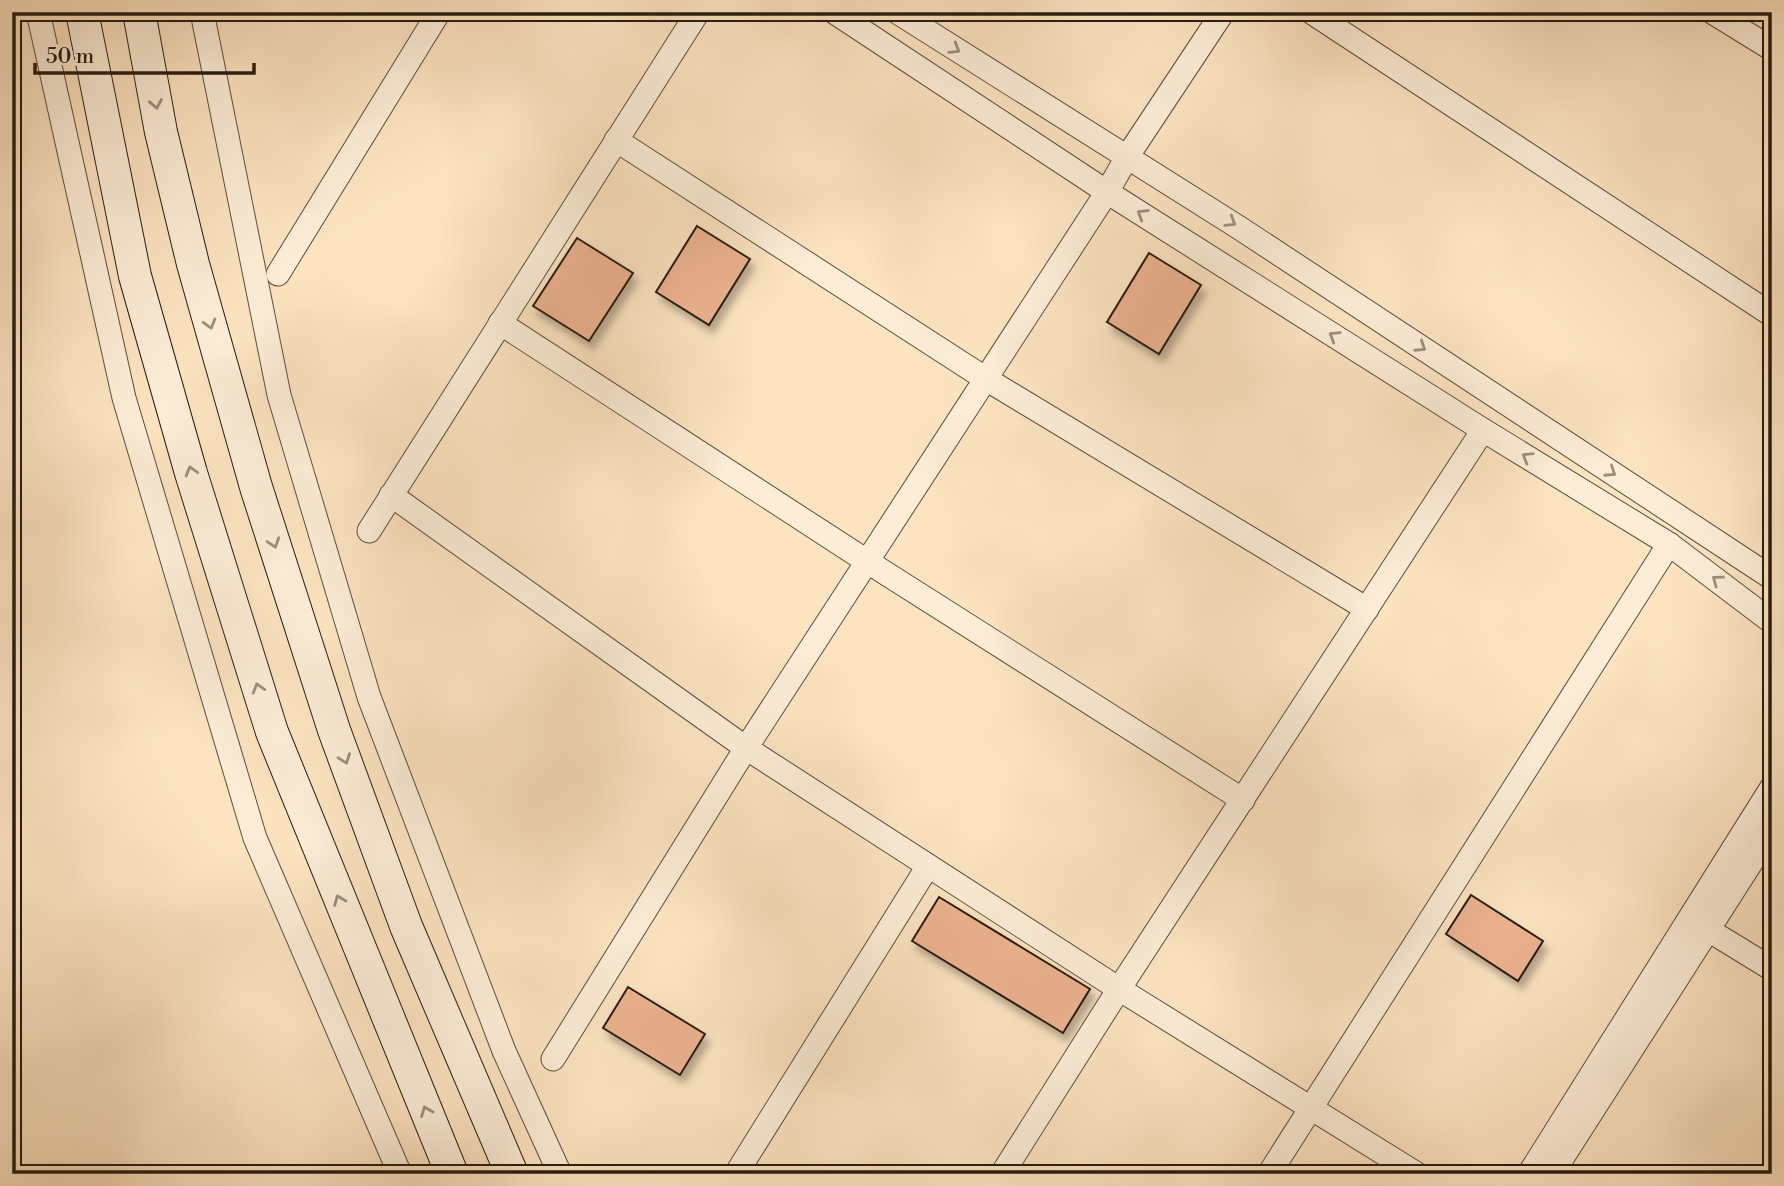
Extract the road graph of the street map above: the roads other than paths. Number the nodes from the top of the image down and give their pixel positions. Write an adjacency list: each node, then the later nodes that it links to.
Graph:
1 (38, 12): 38 (street)
2 (82, 12): 39 (main road, one-way to 2)
3 (139, 12): 40 (main road, one-way to 40)
4 (202, 12): 41 (street)
5 (439, 12): 16 (street)
6 (698, 12): 13 (street)
7 (834, 12): 15 (street)
8 (897, 12): 14 (street, one-way to 14)
9 (1223, 12): 14 (street)
10 (1311, 12): 17 (street)
11 (1712, 12): 12 (street)
12 (1772, 49)
13 (616, 141): 18 (street); 19 (street)
14 (1127, 157): 15 (street); 25 (street, one-way to 25)
15 (1107, 192): 19 (street); 20 (street, one-way to 15)
16 (278, 274)
17 (1772, 315)
18 (500, 323): 21 (street); 24 (street)
19 (986, 379): 24 (street); 26 (street)
20 (1483, 430): 23 (street, one-way to 20); 26 (street)
21 (391, 495): 22 (street); 28 (street)
22 (369, 531)
23 (1669, 544): 27 (street, one-way to 23); 37 (street)
24 (867, 562): 28 (street); 30 (street)
25 (1772, 578)
26 (1367, 609): 30 (street)
27 (1772, 622)
28 (746, 748): 32 (street); 36 (street)
29 (1772, 788): 33 (street)
30 (1243, 800): 35 (street)
31 (1772, 830): 33 (street)
32 (929, 866): 35 (street); 42 (street)
33 (1699, 923): 34 (street); 46 (street); 47 (street)
34 (1772, 969)
35 (1119, 989): 37 (street); 43 (street)
36 (553, 1059)
37 (1311, 1107): 44 (street); 45 (street)
38 (400, 1174)
39 (452, 1174)
40 (512, 1174)
41 (560, 1174)
42 (736, 1174)
43 (1002, 1174)
44 (1269, 1174)
45 (1417, 1174)
46 (1529, 1174)
47 (1552, 1174)

